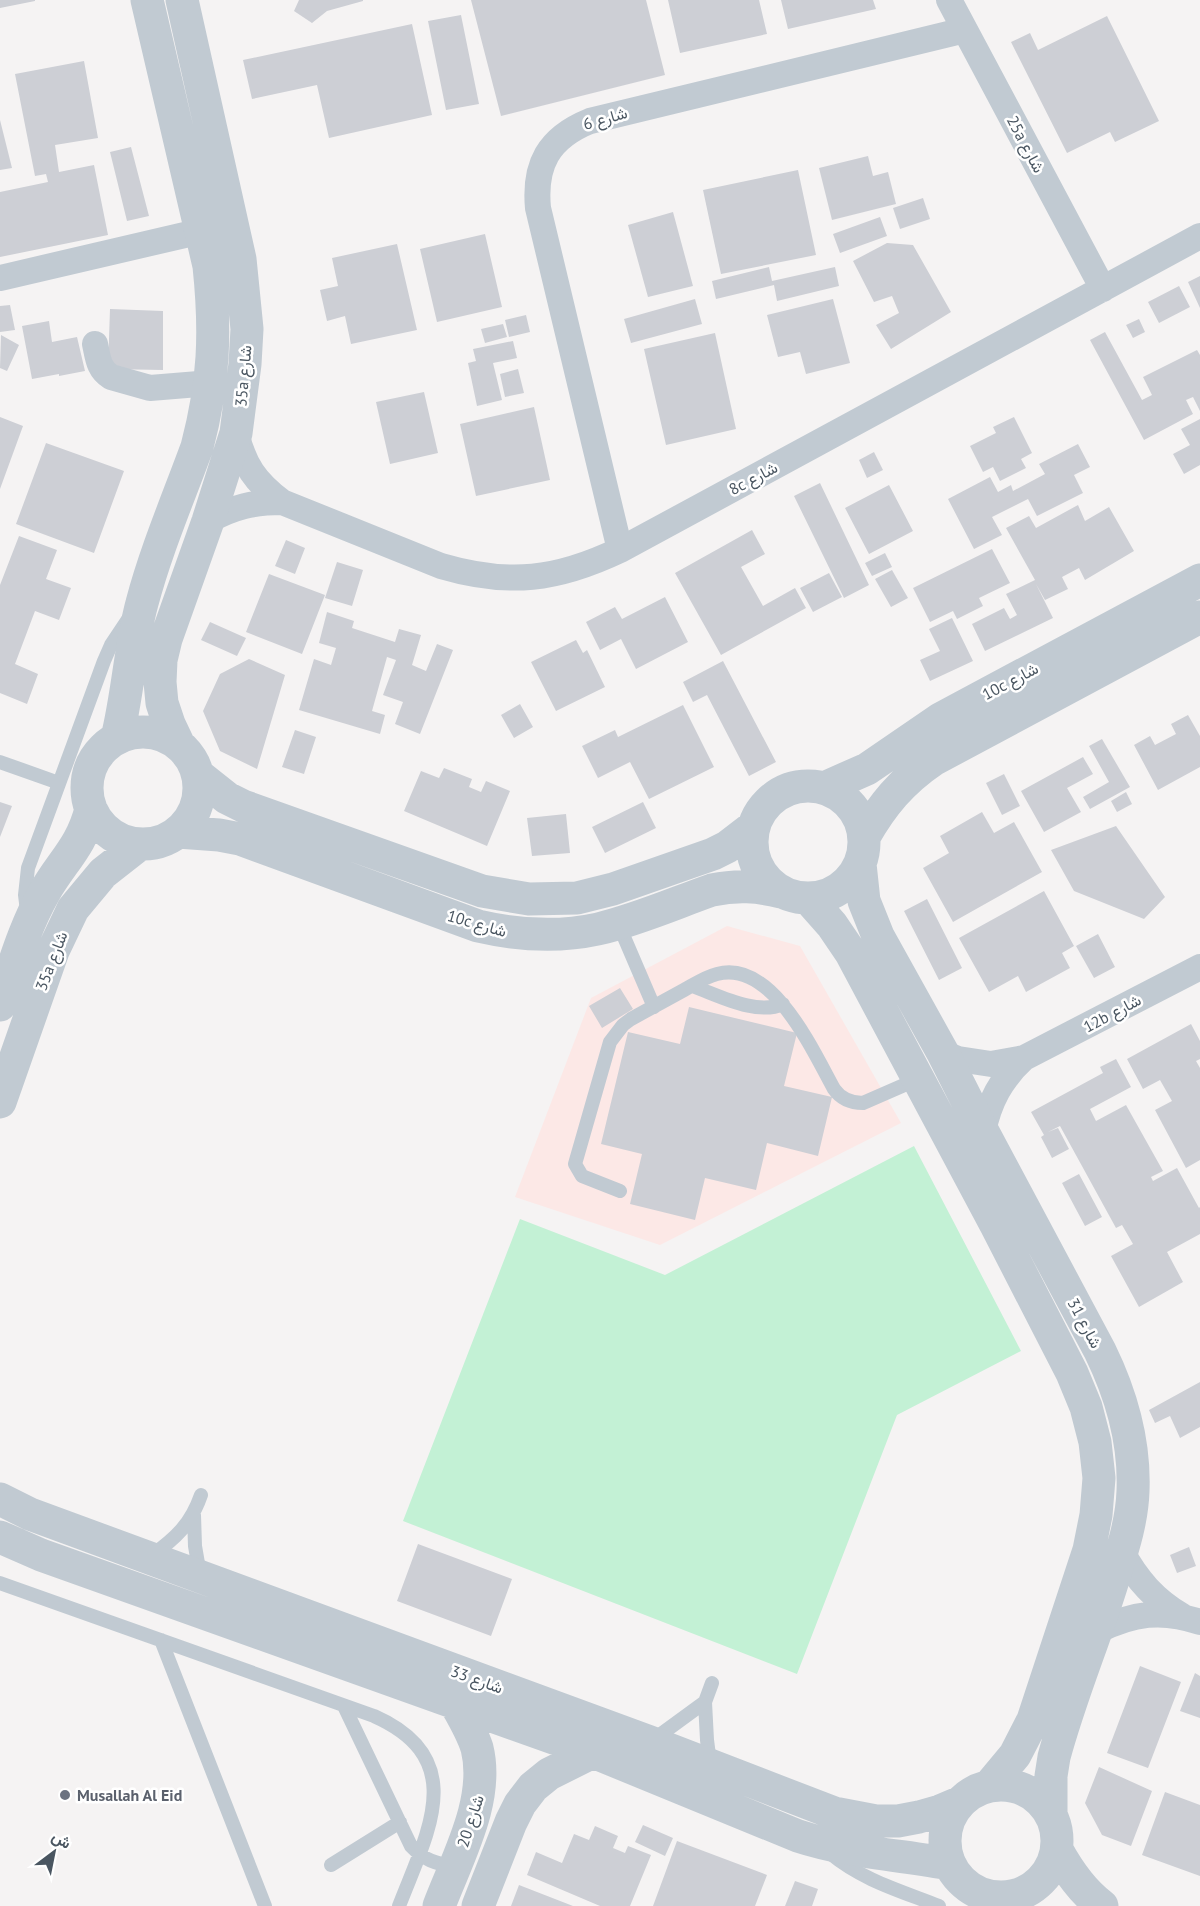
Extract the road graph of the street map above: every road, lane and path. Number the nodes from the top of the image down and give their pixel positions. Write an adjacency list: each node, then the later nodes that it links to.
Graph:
1 (147, 0): 5 (street, 35a شارع)
2 (182, 0): 11 (street, 35a شارع)
3 (949, 0): 4 (street, 25a شارع)
4 (965, 30): 8 (street, 25a شارع); 14 (street, شارع 6)
5 (202, 231): 7 (street); 10 (street, 35a شارع)
6 (1200, 236): 8 (street, 8c شارع)
7 (0, 278)
8 (1103, 289): 14 (street, 8c شارع)
9 (95, 344): 10 (street)
10 (211, 383): 16 (street, 35a شارع)
11 (236, 433): 12 (street, 8c شارع); 13 (street, 35a شارع)
12 (282, 502): 13 (street, 8c شارع); 14 (street, 8c شارع)
13 (208, 521): 19 (street, 35a شارع)
14 (620, 550)
15 (1200, 580): 23 (street, 10c شارع)
16 (142, 603): 18 (street, 35a شارع); 22 (lane)
17 (1200, 617): 28 (street, 10c شارع)
18 (117, 738): 19 (street); 24 (street)
19 (178, 743): 21 (street)
20 (0, 762): 22 (lane)
21 (198, 775): 25 (street, 10c شارع); 26 (street)
22 (59, 783): 30 (lane)
23 (824, 788): 25 (street); 28 (street)
24 (91, 809): 27 (street); 30 (street, 35a شارع)
25 (753, 827): 29 (street)
26 (178, 832): 27 (street); 31 (street, 10c شارع)
27 (140, 844): 40 (street, 35a شارع)
28 (862, 851): 29 (street); 37 (street, شارع 31)
29 (795, 896): 31 (street, 10c شارع); 39 (street, شارع 31)
30 (30, 923): 35 (street, 35a شارع)
31 (618, 923): 36 (lane)
32 (1200, 967): 38 (street, 12b شارع)
33 (692, 986): 34 (lane); 34 (lane); 36 (lane)
34 (783, 1004): 39 (lane)
35 (0, 1005)
36 (654, 1006): 42 (lane)
37 (943, 1053): 38 (street, 12b شارع); 41 (street, شارع 31)
38 (1024, 1058): 41 (street, 12b شارع)
39 (918, 1079): 61 (street, شارع 31)
40 (0, 1102)
41 (983, 1132): 47 (street, شارع 31)
42 (620, 1191)
43 (201, 1495): 45 (lane)
44 (0, 1499): 48 (street, شارع 33)
45 (194, 1515): 48 (lane); 49 (lane)
46 (0, 1537): 56 (street, شارع 33)
47 (1122, 1552): 51 (street); 52 (street, شارع 31)
48 (149, 1557): 49 (street, شارع 33)
49 (200, 1576): 58 (street, شارع 33)
50 (0, 1583): 53 (lane)
51 (1191, 1619): 52 (street)
52 (1098, 1632): 63 (street, شارع 31)
53 (161, 1640): 57 (lane); 72 (lane)
54 (712, 1683): 55 (lane)
55 (705, 1702): 58 (lane); 60 (lane)
56 (455, 1703): 59 (street, شارع 33); 70 (street, شارع 20)
57 (344, 1706): 64 (lane); 67 (lane)
58 (650, 1742): 60 (street, شارع 33)
59 (593, 1752): 65 (street, شارع 33); 75 (street)
60 (711, 1765): 62 (street, شارع 33)
61 (990, 1785): 62 (street); 63 (street)
62 (959, 1803): 68 (street)
63 (1052, 1815): 66 (street)
64 (400, 1822): 67 (lane); 69 (lane)
65 (821, 1844): 68 (street, شارع 33); 76 (lane)
66 (1057, 1850): 71 (street); 77 (street)
67 (419, 1854): 70 (lane); 73 (lane)
68 (950, 1864): 71 (street)
69 (331, 1865)
70 (454, 1866): 74 (street, شارع 20)
71 (1029, 1901)
72 (265, 1906)
73 (399, 1906)
74 (439, 1906)
75 (478, 1906)
76 (939, 1906)
77 (1102, 1906)

